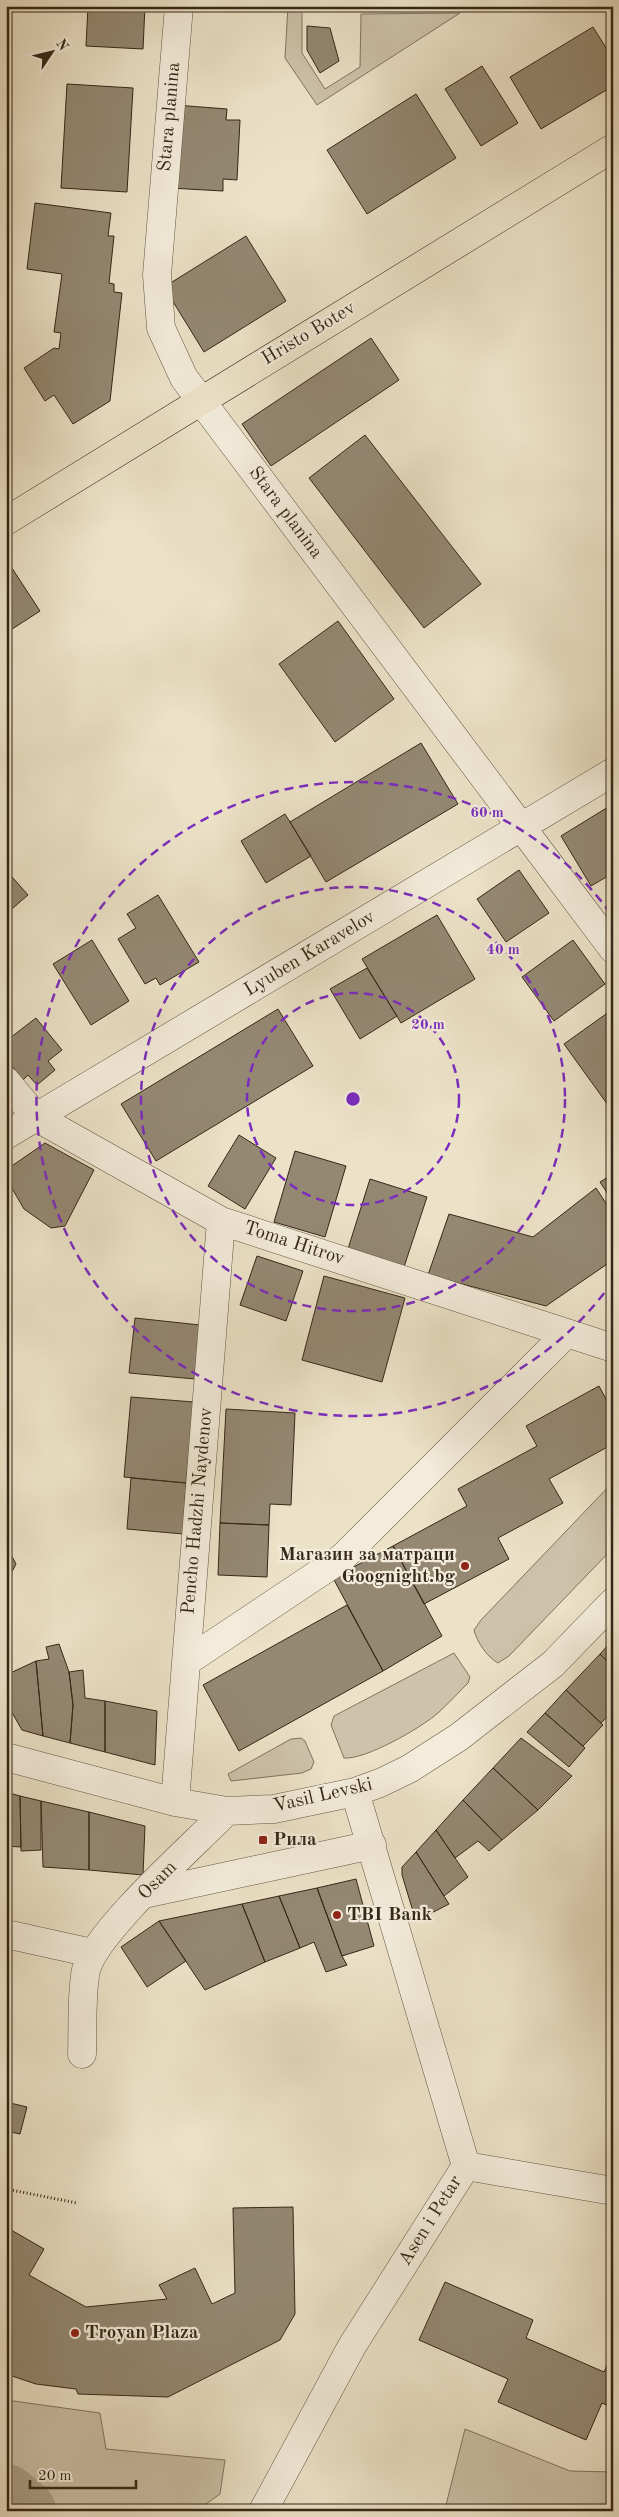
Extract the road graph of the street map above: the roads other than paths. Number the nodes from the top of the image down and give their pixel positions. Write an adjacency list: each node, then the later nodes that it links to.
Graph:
1 (179, 6): 3 (street, Stara planina)
2 (613, 148): 3 (main road, Hristo Botev)
3 (201, 400): 4 (main road, Hristo Botev); 6 (street, Stara planina)
4 (6, 521)
5 (613, 772): 6 (street, Lyuben Karavelov)
6 (522, 826): 7 (street, Stara planina); 9 (street, Lyuben Karavelov)
7 (613, 949)
8 (6, 1081): 9 (street, Toma Hitrov)
9 (36, 1117): 10 (street, Lyuben Karavelov); 11 (street, Toma Hitrov)
10 (6, 1135)
11 (221, 1220): 12 (street, Toma Hitrov); 15 (street, Pencho Hadzhi Naydenov)
12 (566, 1334): 13 (street, Toma Hitrov); 15 (street)
13 (613, 1348)
14 (613, 1602): 17 (street, Vasil Levski)
15 (186, 1662): 18 (street, Pencho Hadzhi Naydenov)
16 (8, 1754): 18 (street, Vasil Levski)
17 (356, 1792): 19 (street, Vasil Levski); 20 (street, Asen i Petar)
18 (175, 1802): 19 (street, Vasil Levski)
19 (227, 1811): 21 (street, Osam)
20 (372, 1845): 21 (street); 25 (street, Asen i Petar)
21 (144, 1894): 23 (street, Osam)
22 (6, 1934): 23 (street)
23 (92, 1953): 24 (street)
24 (82, 2054)
25 (466, 2166): 26 (street); 27 (street, Asen i Petar)
26 (613, 2191)
27 (263, 2511)

